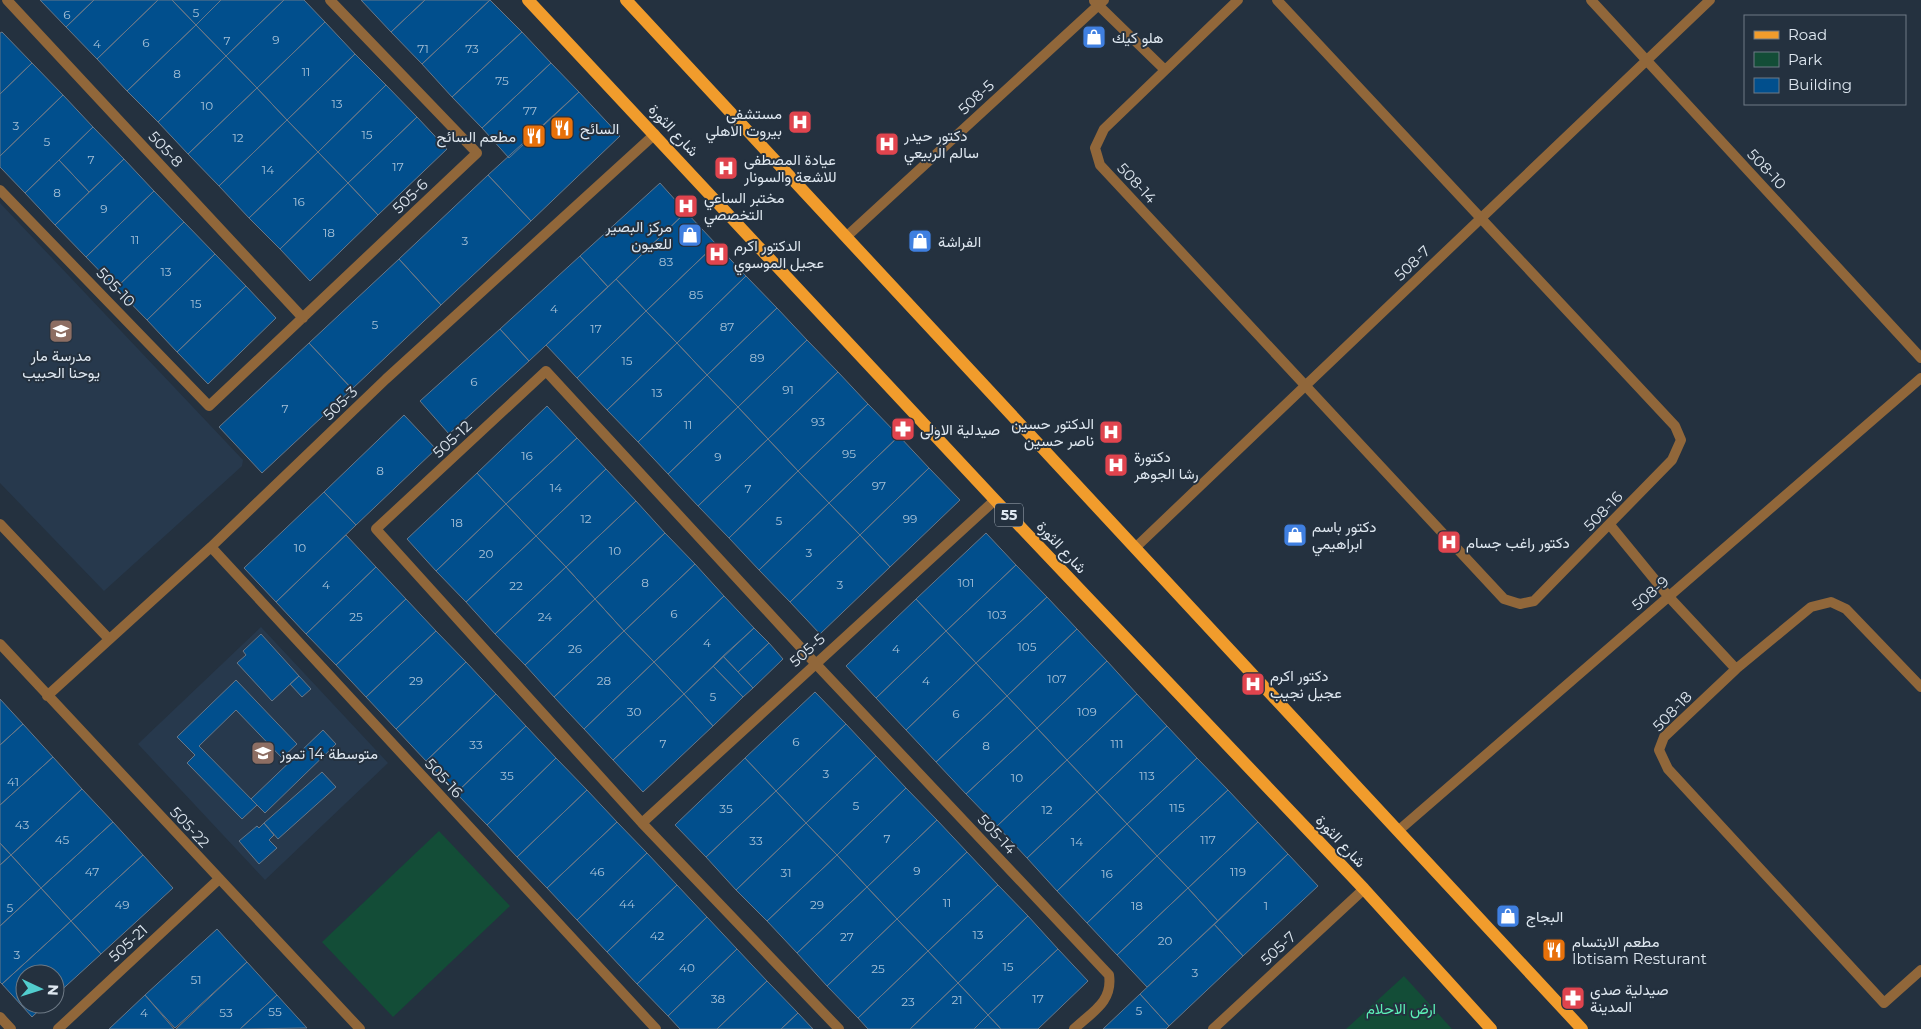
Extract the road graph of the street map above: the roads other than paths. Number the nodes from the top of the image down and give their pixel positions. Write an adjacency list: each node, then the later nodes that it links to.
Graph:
1 (8, 0): 16 (street, 505-8)
2 (330, 0): 16 (street, 505-6)
3 (528, 0): 12 (main road, شارع الثورة / 55)
4 (626, 0): 15 (main road)
5 (1238, 0): 11 (street, 508-14)
6 (1277, 0): 14 (street)
7 (1591, 0): 10 (street, 508-10)
8 (1710, 0): 10 (street, 508-7)
9 (1099, 2): 11 (street); 15 (street, 508-5)
10 (1646, 60): 14 (street, 508-7); 17 (street, 508-10)
11 (1166, 70): 19 (street, 508-14)
12 (655, 134): 21 (main road, شارع الثورة / 55); 24 (street, 505-3)
13 (0, 190): 20 (street, 505-10)
14 (1481, 218): 19 (street, 508-7); 23 (street, 508-16)
15 (846, 237): 25 (main road)
16 (303, 318): 20 (street, 505-6)
17 (1921, 358)
18 (1921, 378): 26 (street, 508-9)
19 (1305, 385): 23 (street, 508-16); 25 (street, 508-7)
20 (210, 406)
21 (995, 500): 29 (street, 505-5); 36 (main road, شارع الثورة / 55)
22 (0, 524): 27 (street)
23 (1610, 525): 26 (street)
24 (211, 547): 27 (street, 505-3); 43 (street, 505-16)
25 (1135, 548): 34 (main road)
26 (1669, 597): 30 (street); 34 (street, 508-9)
27 (109, 639): 32 (street, 505-3)
28 (0, 644): 32 (street, 505-22)
29 (815, 663): 33 (street, 505-5); 33 (street, 505-12); 45 (street, 505-14)
30 (1736, 669): 31 (street, 508-18); 37 (street, 508-18)
31 (1921, 687)
32 (47, 696): 35 (street, 505-22)
33 (642, 823): 44 (street)
34 (1398, 831): 47 (main road)
35 (218, 880): 41 (street, 505-21); 42 (street, 505-22)
36 (1364, 889): 39 (street, 505-7); 46 (main road, شارع الثورة / 55)
37 (1921, 970)
38 (0, 1017): 40 (street)
39 (1216, 1028)
40 (12, 1029)
41 (58, 1029)
42 (360, 1029)
43 (656, 1029)
44 (839, 1029)
45 (1074, 1029)
46 (1491, 1029)
47 (1582, 1029)

